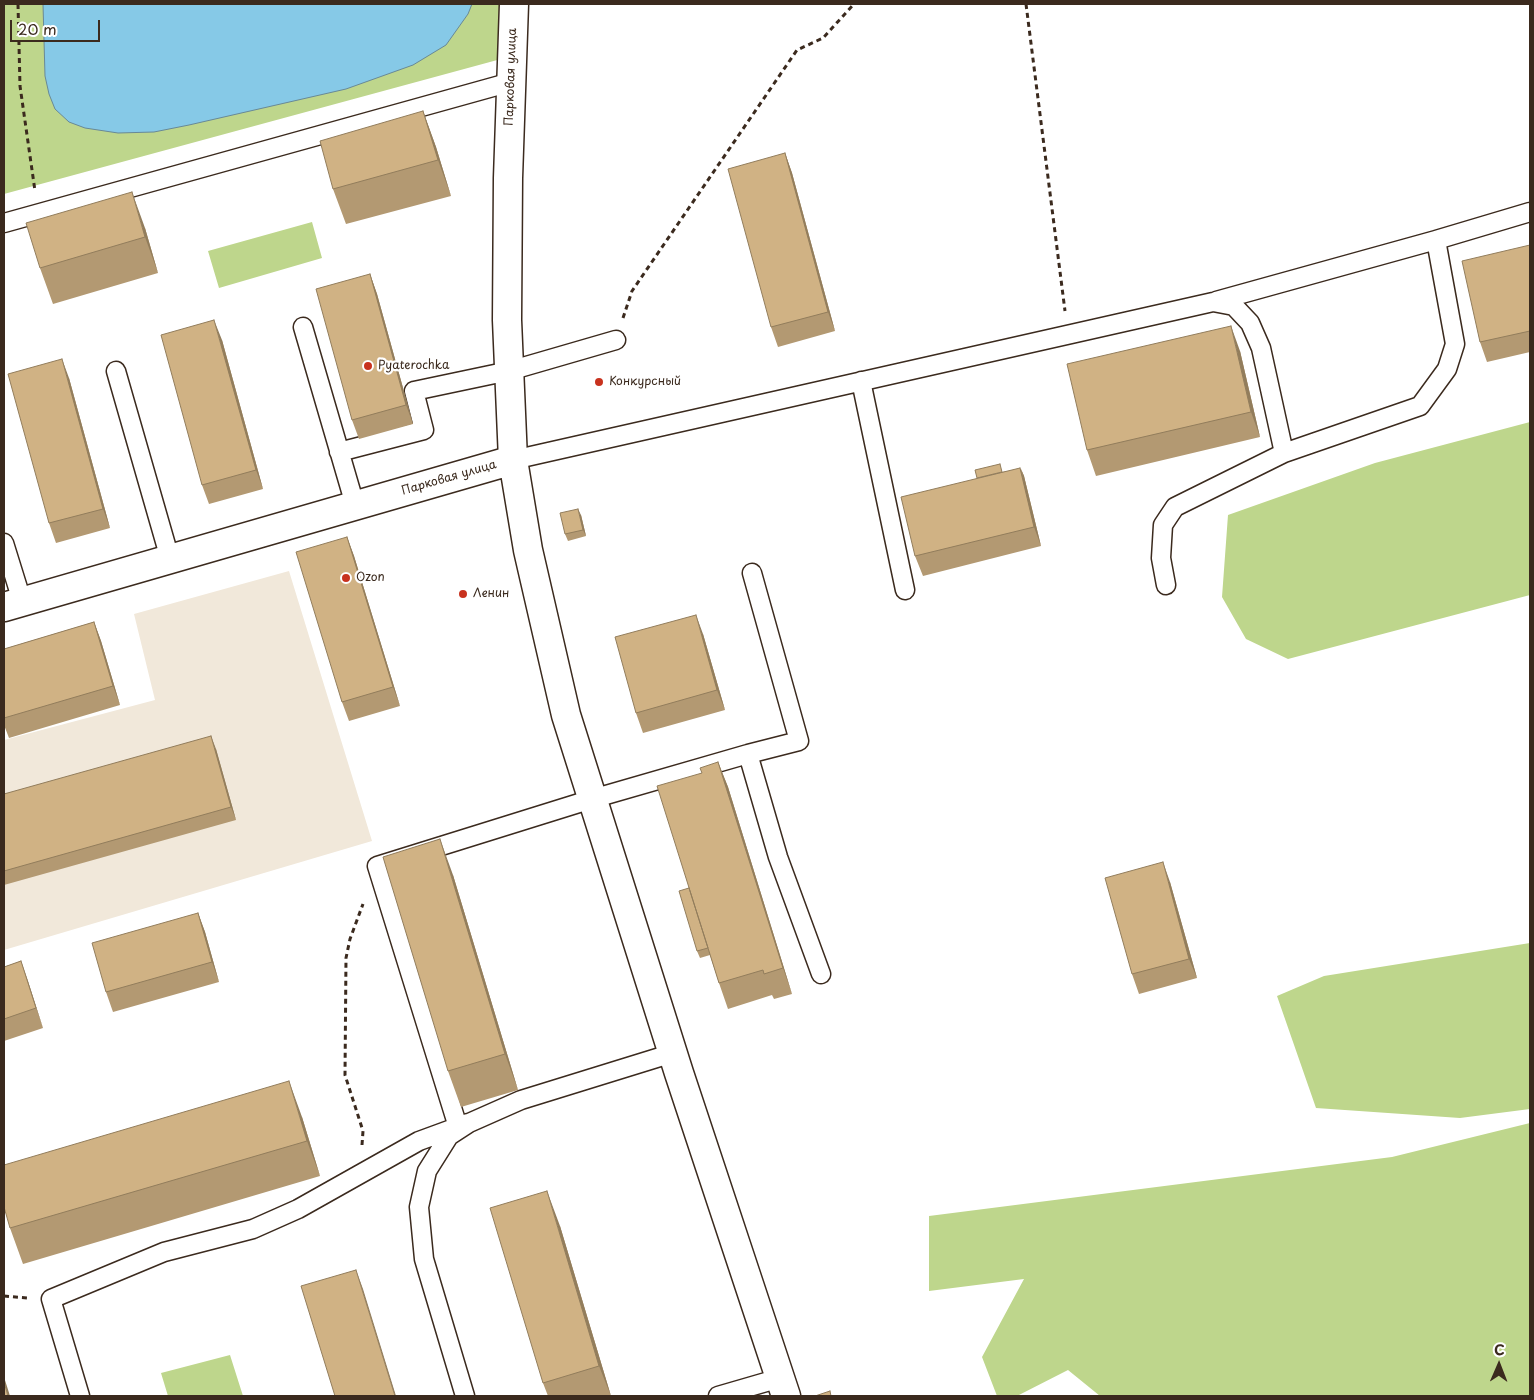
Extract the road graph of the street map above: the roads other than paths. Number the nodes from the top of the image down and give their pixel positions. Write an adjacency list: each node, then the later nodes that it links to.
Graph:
1 (514, 4): 2 (street, Парковая улица)
2 (511, 82): 4 (lane); 10 (street, Парковая улица)
3 (1530, 212): 5 (lane)
4 (4, 223)
5 (1436, 240): 6 (lane); 13 (lane)
6 (1213, 302): 11 (lane); 13 (lane)
7 (304, 327): 12 (lane)
8 (616, 340): 10 (lane)
9 (116, 371): 17 (lane)
10 (510, 371): 12 (lane); 14 (street, Парковая улица)
11 (861, 381): 14 (lane); 20 (lane)
12 (339, 452): 15 (lane)
13 (1284, 453): 19 (lane)
14 (513, 460): 15 (street, Парковая улица); 23 (street)
15 (354, 505): 17 (street, Парковая улица)
16 (4, 543): 21 (lane)
17 (170, 559): 21 (street, Парковая улица)
18 (752, 573): 22 (lane)
19 (1166, 585)
20 (905, 590)
21 (13, 604)
22 (748, 754): 23 (lane); 24 (lane)
23 (592, 799): 25 (street); 26 (lane)
24 (821, 974)
25 (673, 1053): 26 (lane); 27 (street)
26 (463, 1125): 28 (lane); 29 (lane)
27 (783, 1387): 30 (lane)
28 (80, 1396)
29 (465, 1396)
30 (718, 1396)

